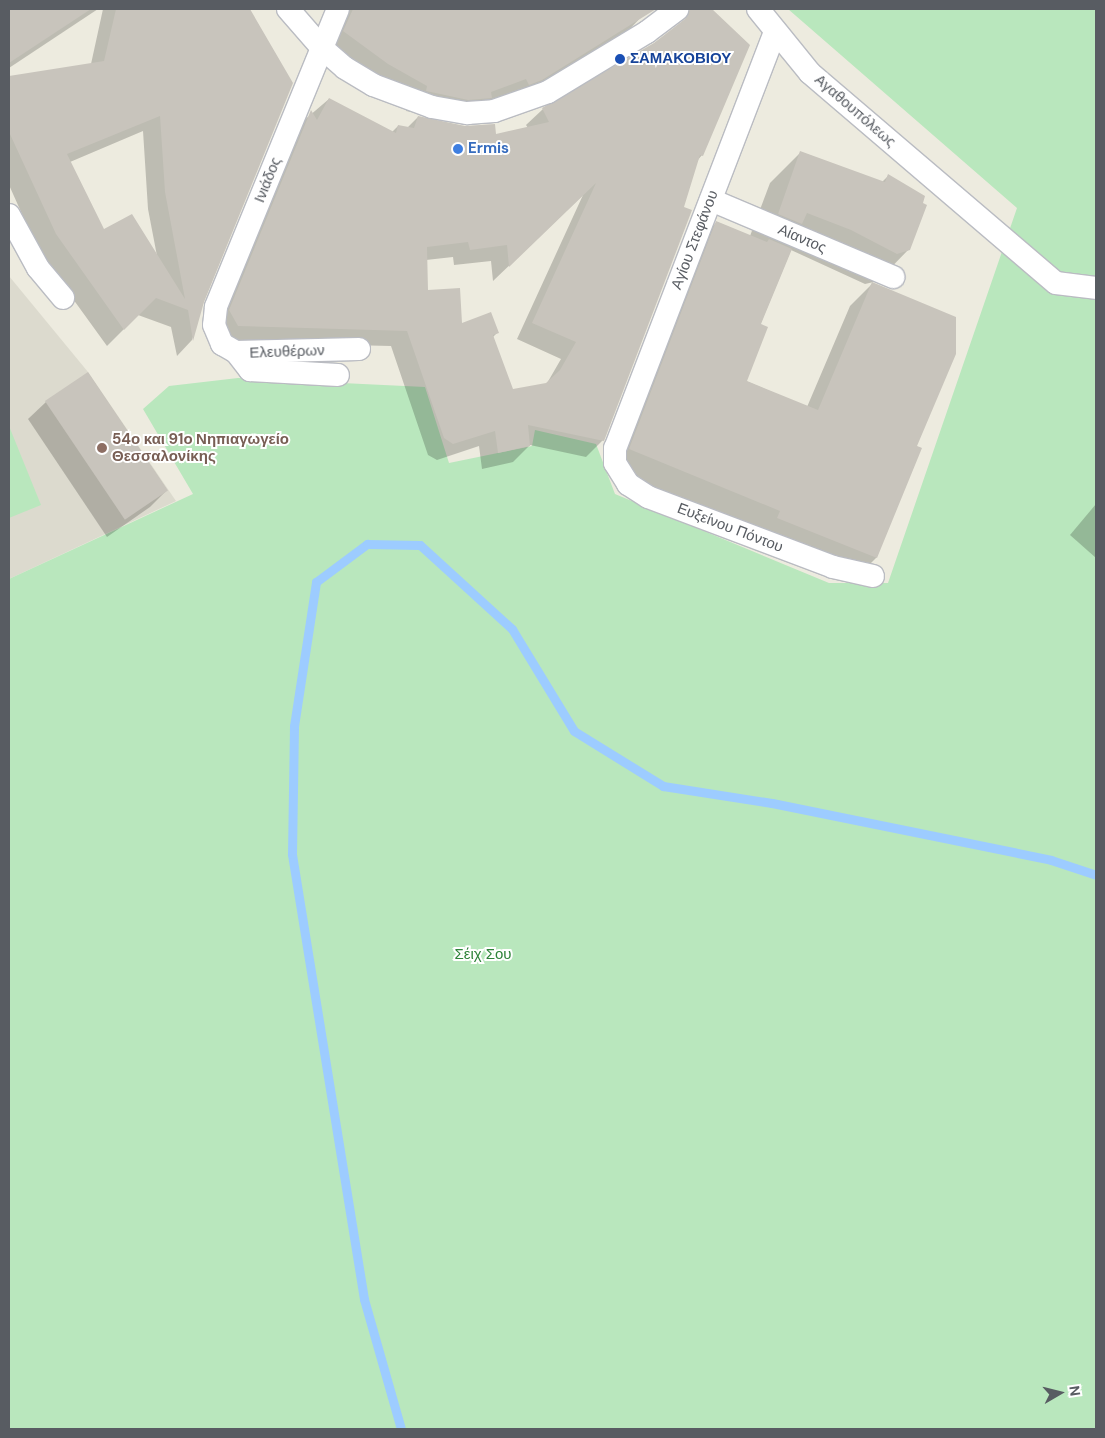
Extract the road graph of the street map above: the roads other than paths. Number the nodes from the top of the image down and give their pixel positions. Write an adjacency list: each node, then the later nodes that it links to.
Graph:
1 (288, 9): 6 (street)
2 (338, 9): 6 (street, Ινιάδος)
3 (677, 9): 6 (street)
4 (758, 9): 5 (street, Αγαθουπόλεως)
5 (775, 32): 7 (street, Αγίου Στεφάνου); 10 (street, Αγαθουπόλεως)
6 (322, 48): 12 (street, Ινιάδος)
7 (710, 200): 9 (street, Αίαντος); 16 (street, Αγίου Στεφάνου)
8 (9, 215): 11 (street)
9 (893, 277)
10 (1096, 288)
11 (63, 298)
12 (215, 312): 14 (street, Ελευθέρων)
13 (359, 349): 14 (street, Ελευθέρων)
14 (236, 352): 15 (street)
15 (338, 375)
16 (615, 448): 17 (street, Ευξείνου Πόντου)
17 (873, 576)

